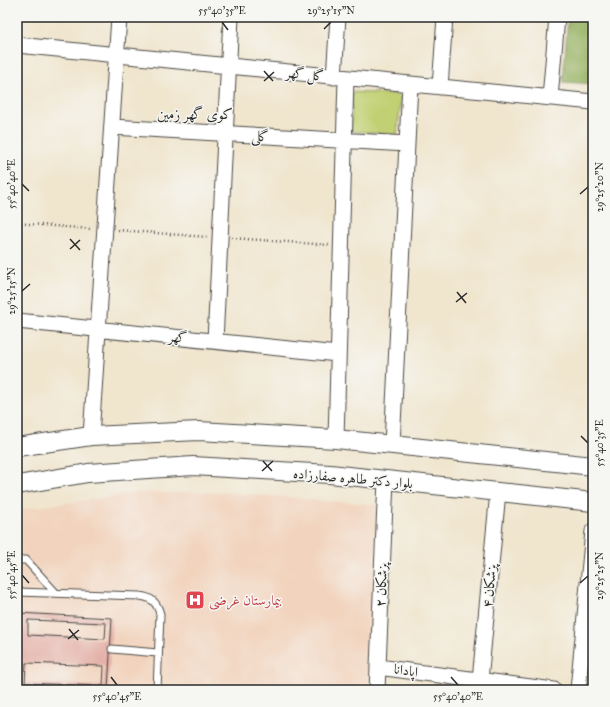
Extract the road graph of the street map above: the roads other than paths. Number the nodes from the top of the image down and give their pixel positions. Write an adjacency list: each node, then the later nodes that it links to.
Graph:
1 (119, 17): 7 (street)
2 (231, 17): 8 (street)
3 (338, 17): 9 (street)
4 (445, 17): 11 (street)
5 (557, 17): 12 (street)
6 (17, 45): 7 (street, گل گهر)
7 (117, 55): 8 (street, گل گهر); 14 (street)
8 (228, 66): 9 (street, گل گهر); 15 (street)
9 (340, 77): 10 (street, گل گهر); 16 (street)
10 (410, 84): 11 (street, گل گهر); 17 (street)
11 (440, 87): 12 (street, گل گهر)
12 (550, 98): 13 (street, گل گهر)
13 (593, 102)
14 (112, 127): 15 (street, گلی); 19 (street)
15 (225, 134): 16 (street, گلی); 20 (street)
16 (344, 140): 17 (street, گلی); 21 (street)
17 (407, 144): 24 (street)
18 (17, 321): 19 (street, گهر)
19 (98, 329): 20 (street, گهر); 22 (street)
20 (215, 341): 21 (street, گهر)
21 (338, 354): 23 (street)
22 (92, 436): 23 (street); 25 (street)
23 (336, 439): 24 (street)
24 (392, 445): 26 (street)
25 (17, 447)
26 (593, 466)
27 (386, 480): 28 (street, بلوار دکتر طاهره صفارزاده); 29 (street, بلوار دکتر طاهره صفارزاده); 37 (street, پزشکان ۲)
28 (17, 485)
29 (498, 492): 30 (street, بلوار دکتر طاهره صفارزاده); 38 (street, پزشکان ۴)
30 (593, 502)
31 (593, 531): 42 (street)
32 (17, 560): 34 (lane)
33 (17, 592): 34 (lane)
34 (56, 593): 36 (lane)
35 (112, 650): 36 (lane)
36 (158, 653): 39 (lane)
37 (378, 666): 38 (street, اپادانا); 40 (street, پزشکان ۲)
38 (486, 684): 41 (street, اپادانا)
39 (157, 690)
40 (377, 690)
41 (554, 690)
42 (578, 690)

